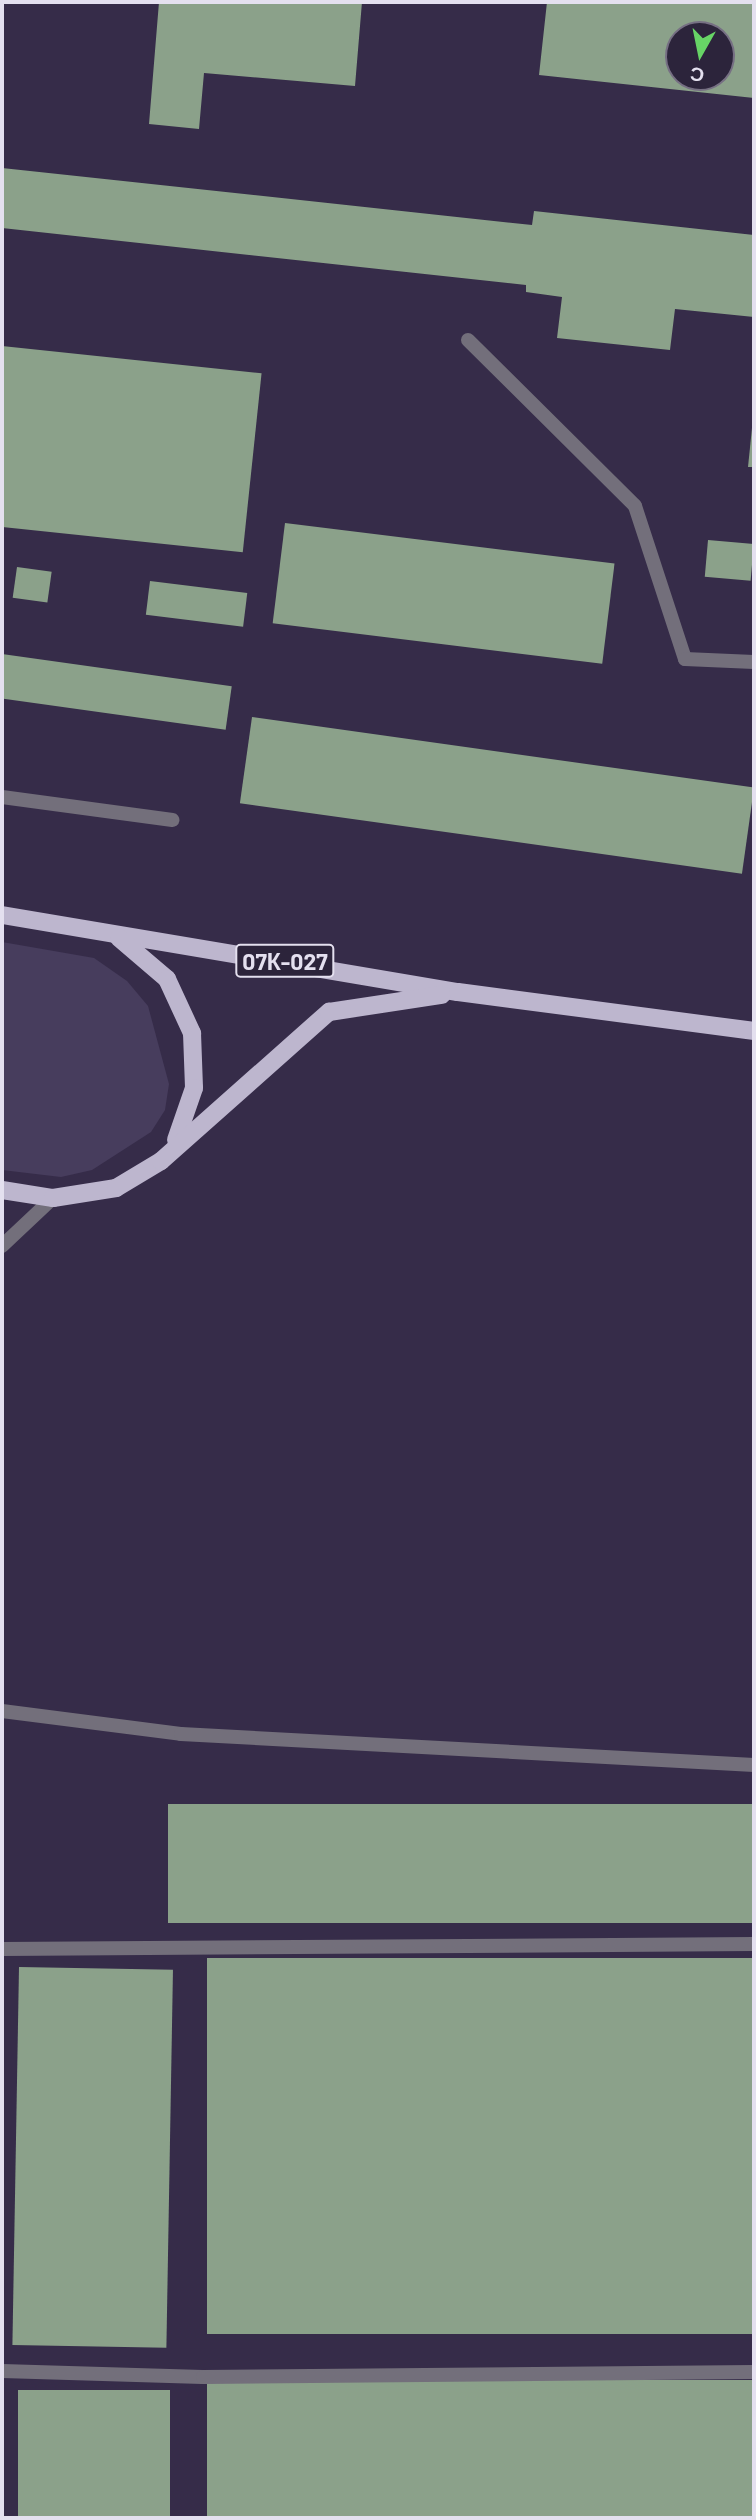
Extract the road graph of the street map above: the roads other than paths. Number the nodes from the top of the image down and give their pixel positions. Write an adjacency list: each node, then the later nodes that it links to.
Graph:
1 (468, 340): 2 (lane)
2 (754, 662)
3 (2, 797): 4 (lane)
4 (172, 820)
5 (2, 915): 6 (main road, 07К-027)
6 (112, 934): 7 (main road, 07К-027); 9 (main road)
7 (458, 992): 8 (main road, 07К-027); 9 (main road, 07К-027)
8 (754, 1031)
9 (173, 1147): 11 (main road, 07К-027)
10 (2, 1190): 11 (main road, 07К-027)
11 (53, 1198): 12 (lane)
12 (2, 1246)
13 (2, 1711): 14 (lane)
14 (754, 1765)
15 (754, 1944): 16 (lane)
16 (2, 1949)
17 (2, 2371): 18 (lane)
18 (754, 2372)

